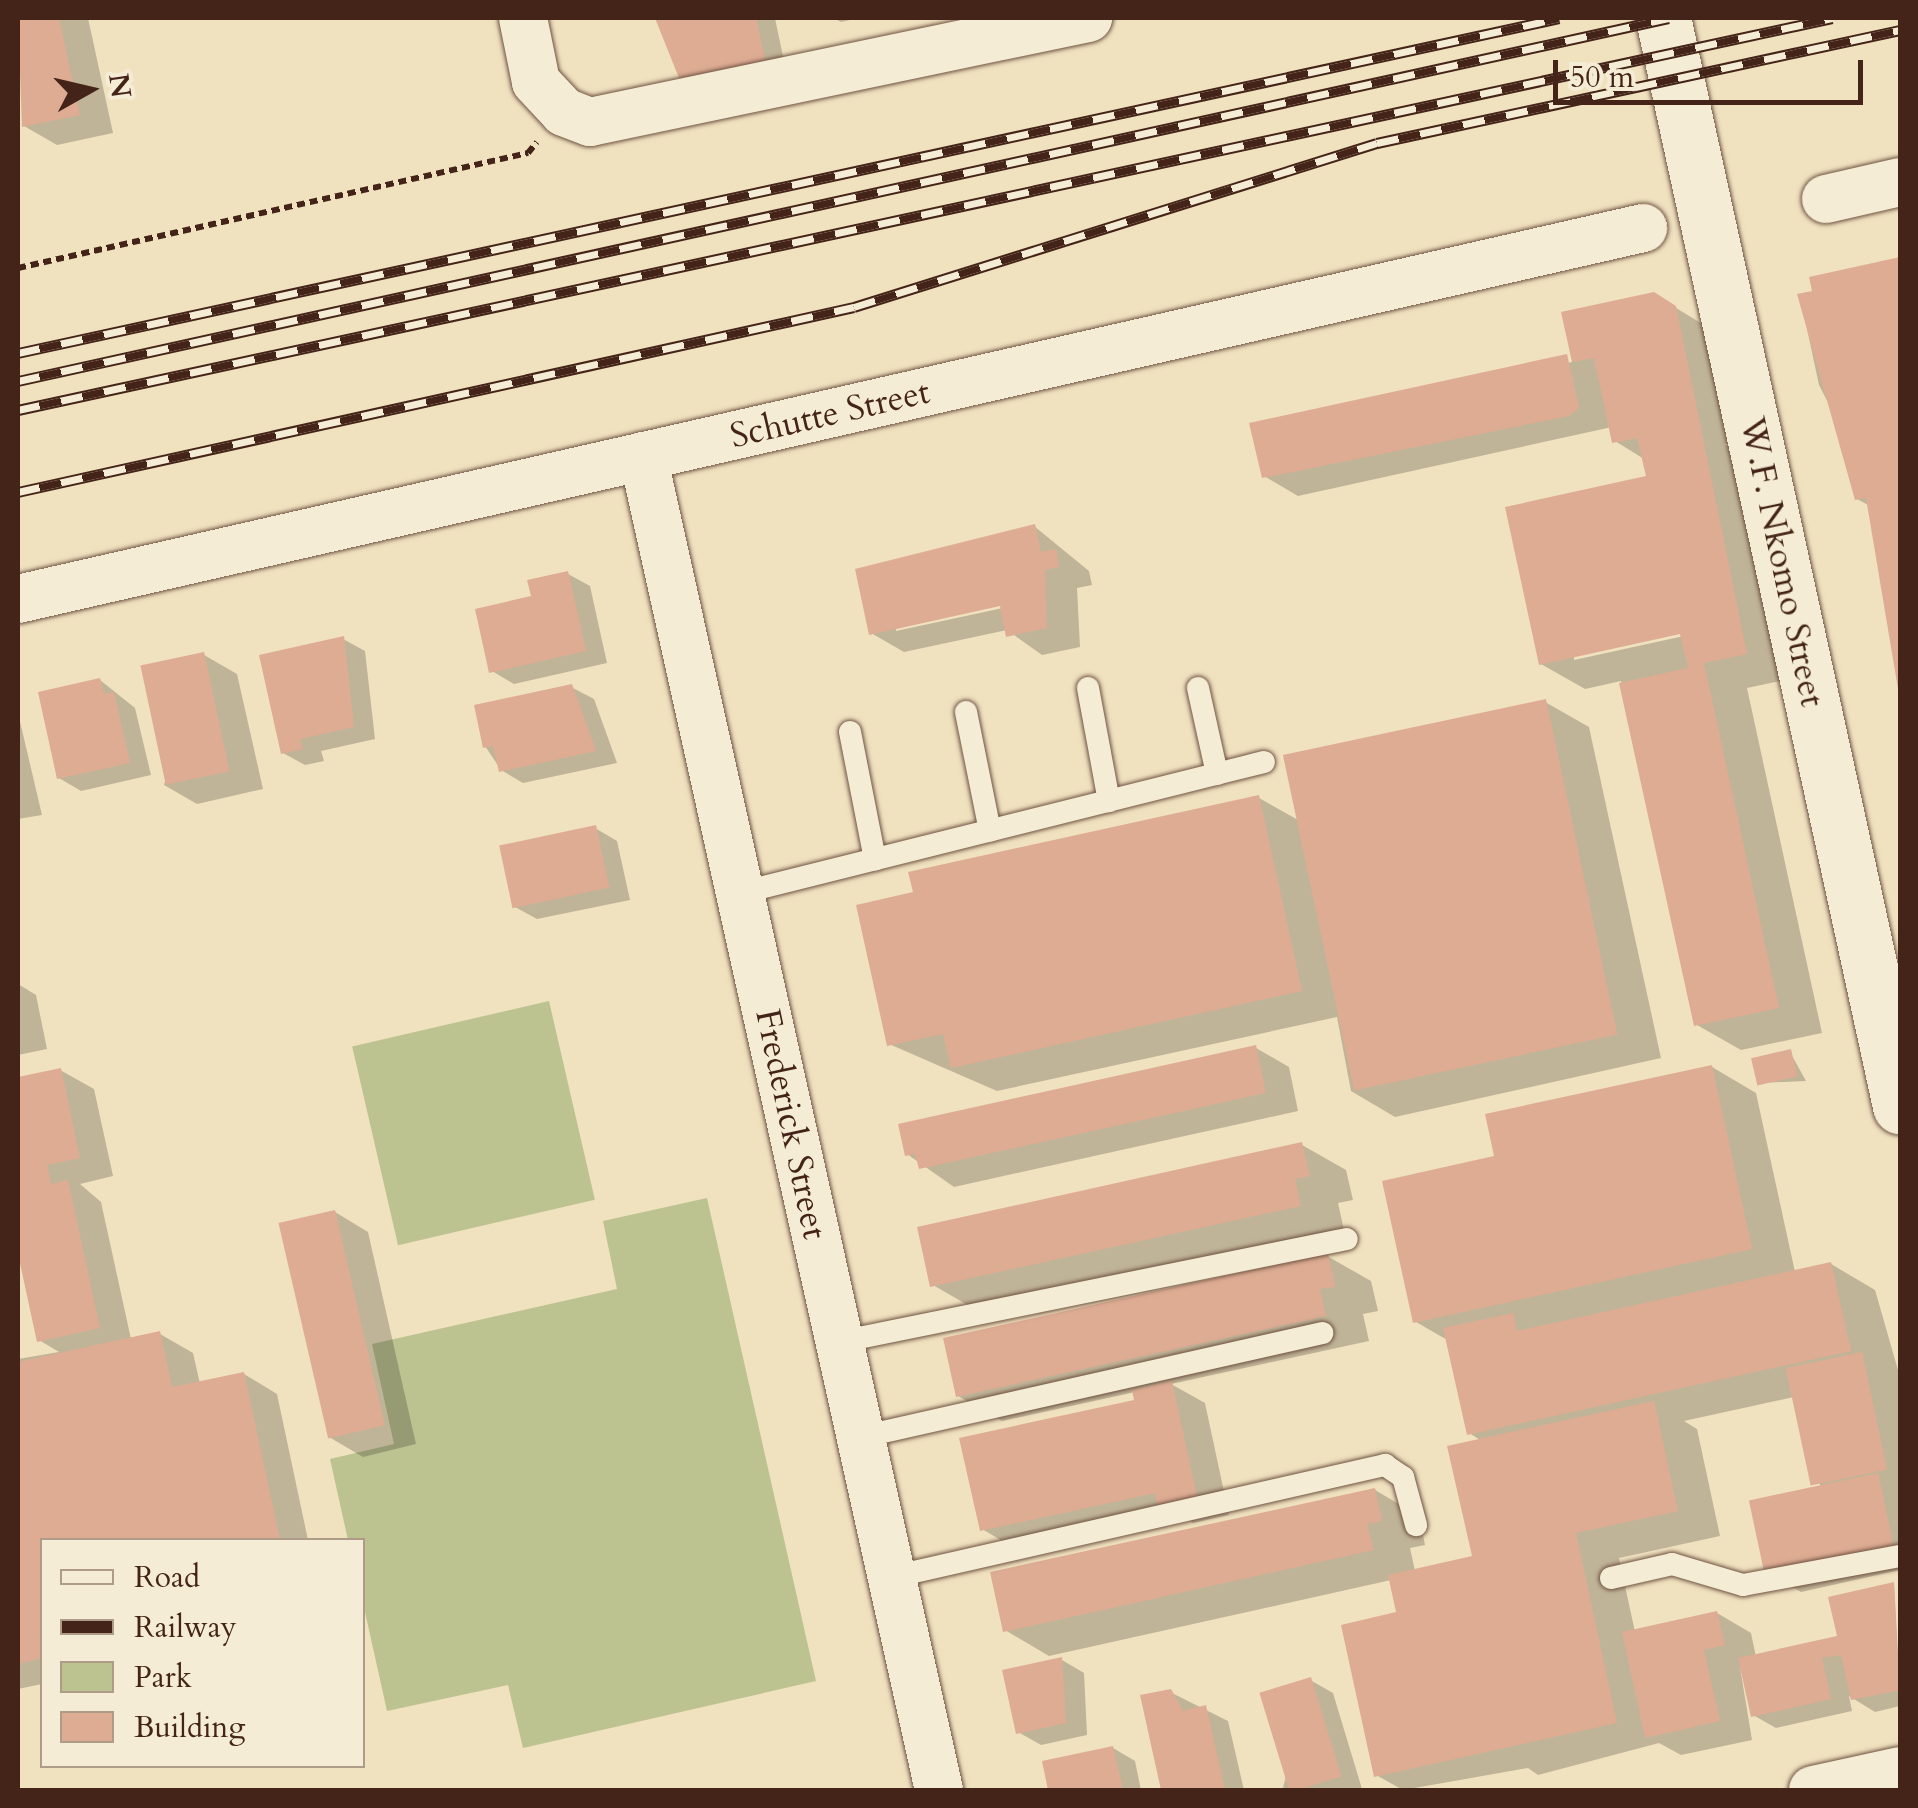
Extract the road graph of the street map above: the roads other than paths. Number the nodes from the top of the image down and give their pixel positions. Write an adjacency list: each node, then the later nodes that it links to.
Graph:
1 (523, 18): 2 (street)
2 (1088, 18)
3 (1663, 18): 19 (main road, W.F. Nkomo Street)
4 (1900, 182): 5 (street)
5 (1826, 199)
6 (1643, 228): 7 (street, Schutte Street)
7 (643, 456): 8 (street, Schutte Street); 18 (street, Frederick Street)
8 (18, 599)
9 (1088, 688): 15 (lane)
10 (1198, 688): 14 (lane)
11 (966, 712): 16 (lane)
12 (850, 732): 17 (lane)
13 (1264, 762): 14 (lane)
14 (1217, 774): 15 (lane)
15 (1109, 801): 16 (lane)
16 (990, 831): 17 (lane)
17 (875, 860): 18 (lane)
18 (740, 893): 22 (street, Frederick Street)
19 (1900, 1106)
20 (1347, 1239): 22 (lane)
21 (1322, 1333): 23 (lane)
22 (840, 1342): 23 (street, Frederick Street)
23 (861, 1437): 26 (street, Frederick Street)
24 (1416, 1525): 26 (lane)
25 (1900, 1556): 27 (lane)
26 (892, 1577): 29 (street, Frederick Street)
27 (1611, 1578)
28 (1900, 1771): 30 (street)
29 (939, 1790)
30 (1813, 1790)

